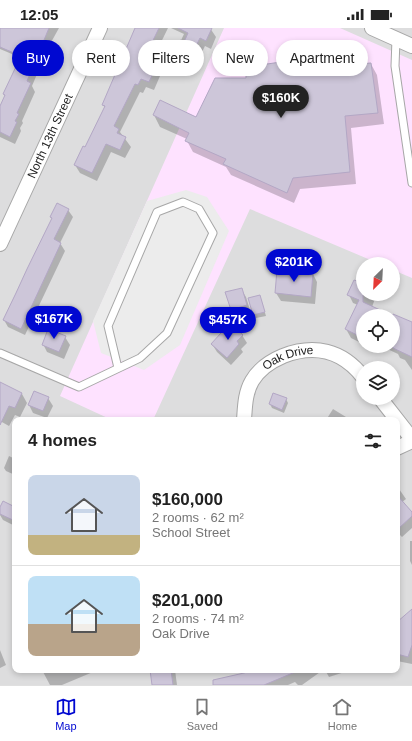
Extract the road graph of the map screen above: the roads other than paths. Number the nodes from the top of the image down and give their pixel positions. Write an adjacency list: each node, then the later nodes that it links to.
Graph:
1 (100, 28): 6 (street, North 13th Street)
2 (372, 28): 3 (street)
3 (396, 39): 4 (street); 5 (lane)
4 (412, 46)
5 (412, 183)
6 (0, 244)
7 (0, 353): 8 (lane)
8 (118, 368): 8 (lane)
9 (356, 369): 11 (street, Oak Drive)
10 (385, 405): 12 (street)
11 (244, 417)
12 (394, 417)
13 (400, 424): 14 (street)
14 (412, 440): 15 (street)
15 (400, 446)

